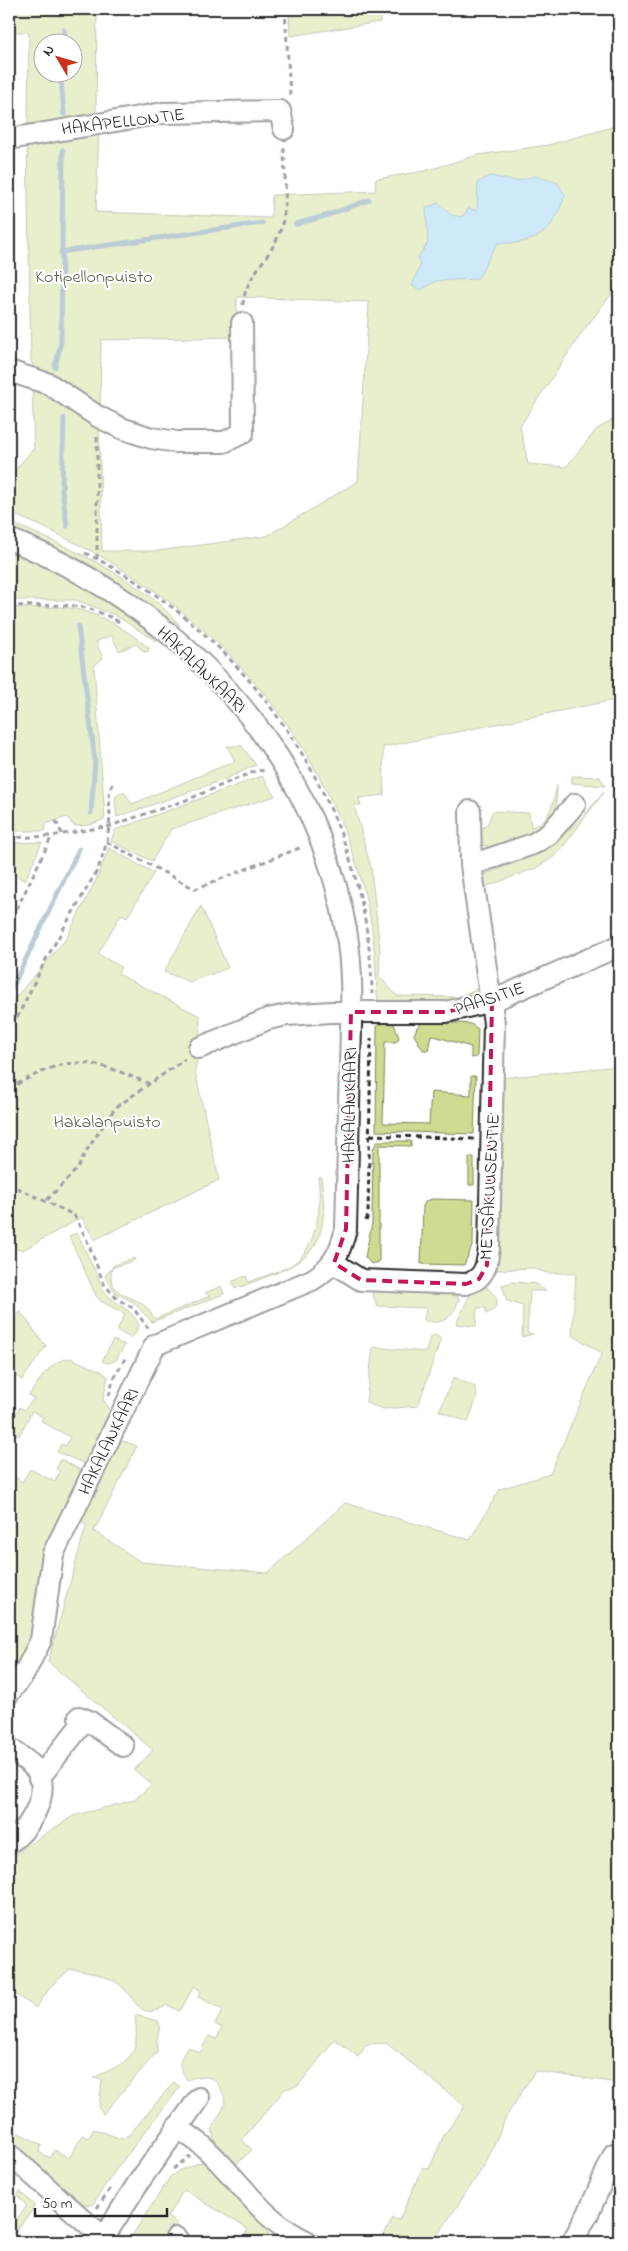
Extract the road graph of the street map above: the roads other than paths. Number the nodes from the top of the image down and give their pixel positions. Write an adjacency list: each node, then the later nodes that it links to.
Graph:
1 (282, 120): 2 (street, HAKAPELLONTIE)
2 (9, 139)
3 (242, 323): 4 (street)
4 (9, 370)
5 (9, 539): 11 (street, HAKALANKAARI)
6 (575, 804): 8 (street)
7 (470, 811): 8 (street, METSÄKUUSENTIE)
8 (471, 865): 10 (street, METSÄKUUSENTIE)
9 (619, 946): 10 (street, PAASITIE)
10 (492, 1001): 11 (street, PAASITIE); 13 (street, METSÄKUUSENTIE)
11 (351, 1012): 12 (street, PAASITIE); 13 (street, HAKALANKAARI)
12 (199, 1048)
13 (334, 1263): 14 (street, HAKALANKAARI)
14 (9, 1693)
15 (123, 1746): 17 (street)
16 (9, 1748): 17 (street)
17 (39, 1778): 18 (street)
18 (9, 1843)
19 (199, 2098): 20 (street)
20 (177, 2128): 23 (street); 24 (street)
21 (9, 2154): 24 (street)
22 (614, 2154): 26 (street)
23 (286, 2238): 25 (street)
24 (102, 2240)
25 (308, 2242)
26 (572, 2242)

